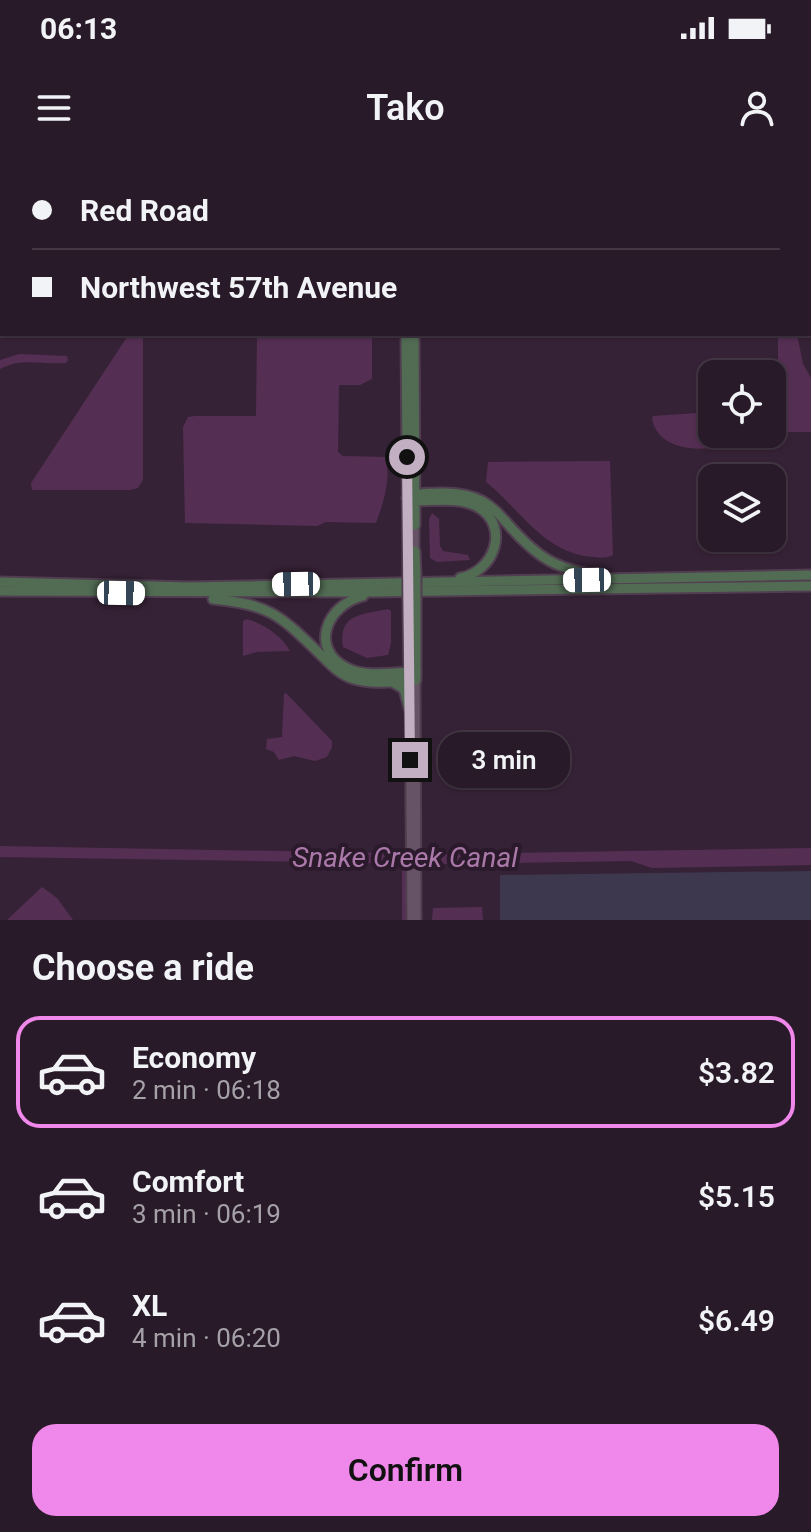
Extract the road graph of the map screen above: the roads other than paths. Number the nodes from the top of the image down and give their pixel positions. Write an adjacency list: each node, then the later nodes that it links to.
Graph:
1 (406, 336): 5 (highway)
2 (414, 336): 3 (highway)
3 (414, 475): 4 (highway); 5 (highway)
4 (435, 497): 5 (highway); 6 (highway); 9 (highway); 10 (highway)
5 (412, 498): 6 (highway); 9 (highway)
6 (415, 525): 7 (main road)
7 (415, 551): 9 (highway)
8 (811, 575): 10 (highway)
9 (415, 577): 10 (highway); 11 (highway); 16 (highway, bridge)
10 (615, 579)
11 (0, 582)
12 (811, 586): 14 (highway)
13 (0, 591): 15 (highway)
14 (369, 592): 15 (highway); 19 (highway)
15 (182, 594): 19 (highway)
16 (412, 600): 17 (highway); 18 (highway)
17 (409, 652): 18 (highway); 19 (highway)
18 (412, 676): 19 (highway); 20 (main road); 21 (main road)
19 (391, 677): 20 (highway)
20 (409, 708): 21 (main road)
21 (414, 851): 22 (main road)
22 (414, 866): 23 (main road); 24 (main road)
23 (411, 920)
24 (417, 920)

